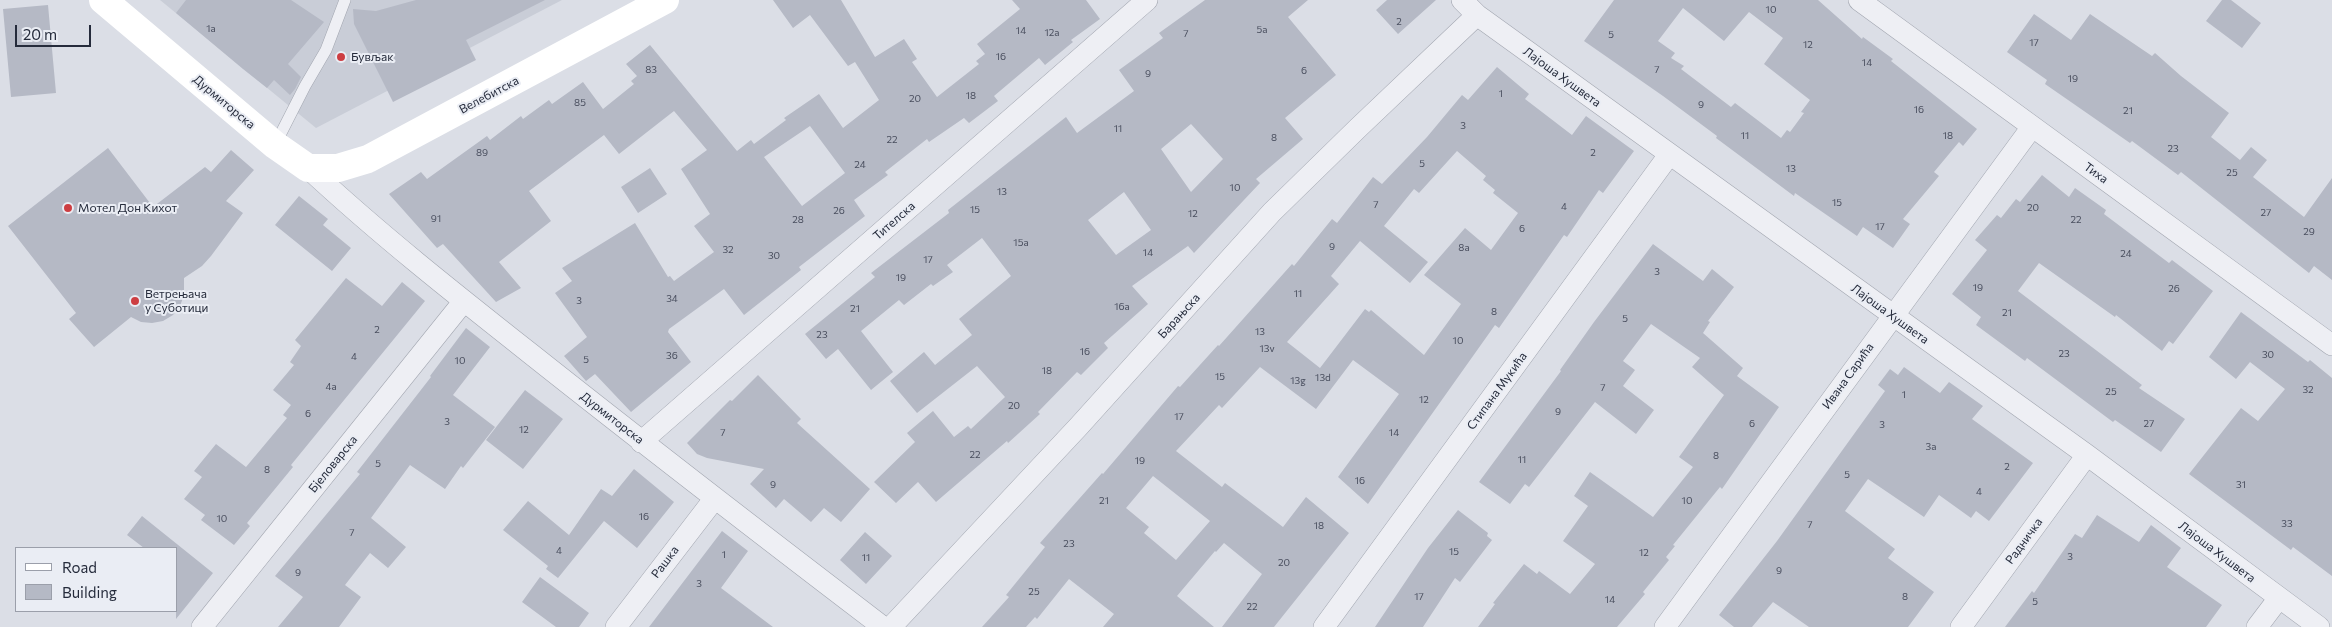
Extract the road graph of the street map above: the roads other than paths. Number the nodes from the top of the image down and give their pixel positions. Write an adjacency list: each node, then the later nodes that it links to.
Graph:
1 (103, 0): 9 (street, Дурмиторска)
2 (345, 0): 9 (lane)
3 (665, 0): 11 (street, Велебитска)
4 (1148, 0): 17 (street, Тителска)
5 (1462, 0): 7 (street, Лајоша Хушвета)
6 (1859, 0): 8 (street, Тиха)
7 (1477, 15): 10 (street, Лајоша Хушвета); 24 (street, Барањска)
8 (2032, 127): 15 (street, Ивана Сарића); 16 (street, Тиха)
9 (275, 145): 12 (street, Дурмиторска)
10 (1669, 155): 15 (street, Лајоша Хушвета); 25 (street, Стипана Мукића)
11 (350, 166): 12 (street, Велебитска); 13 (street)
12 (308, 168): 13 (street, Дурмиторска)
13 (346, 204): 14 (street, Дурмиторска)
14 (464, 301): 17 (street, Дурмиторска); 21 (street, Бјеловарска)
15 (1892, 316): 18 (street, Лајоша Хушвета); 26 (street, Ивана Сарића)
16 (2332, 345)
17 (641, 442): 19 (street, Дурмиторска)
18 (2087, 455): 20 (street, Лајоша Хушвета); 27 (street, Радничка)
19 (715, 498): 22 (street, Рашка); 23 (street, Дурмиторска)
20 (2279, 598): 28 (street); 29 (street, Лајоша Хушвета)
21 (202, 627)
22 (616, 627)
23 (883, 627)
24 (891, 627)
25 (1324, 627)
26 (1665, 627)
27 (1961, 627)
28 (2258, 627)
29 (2319, 627)

